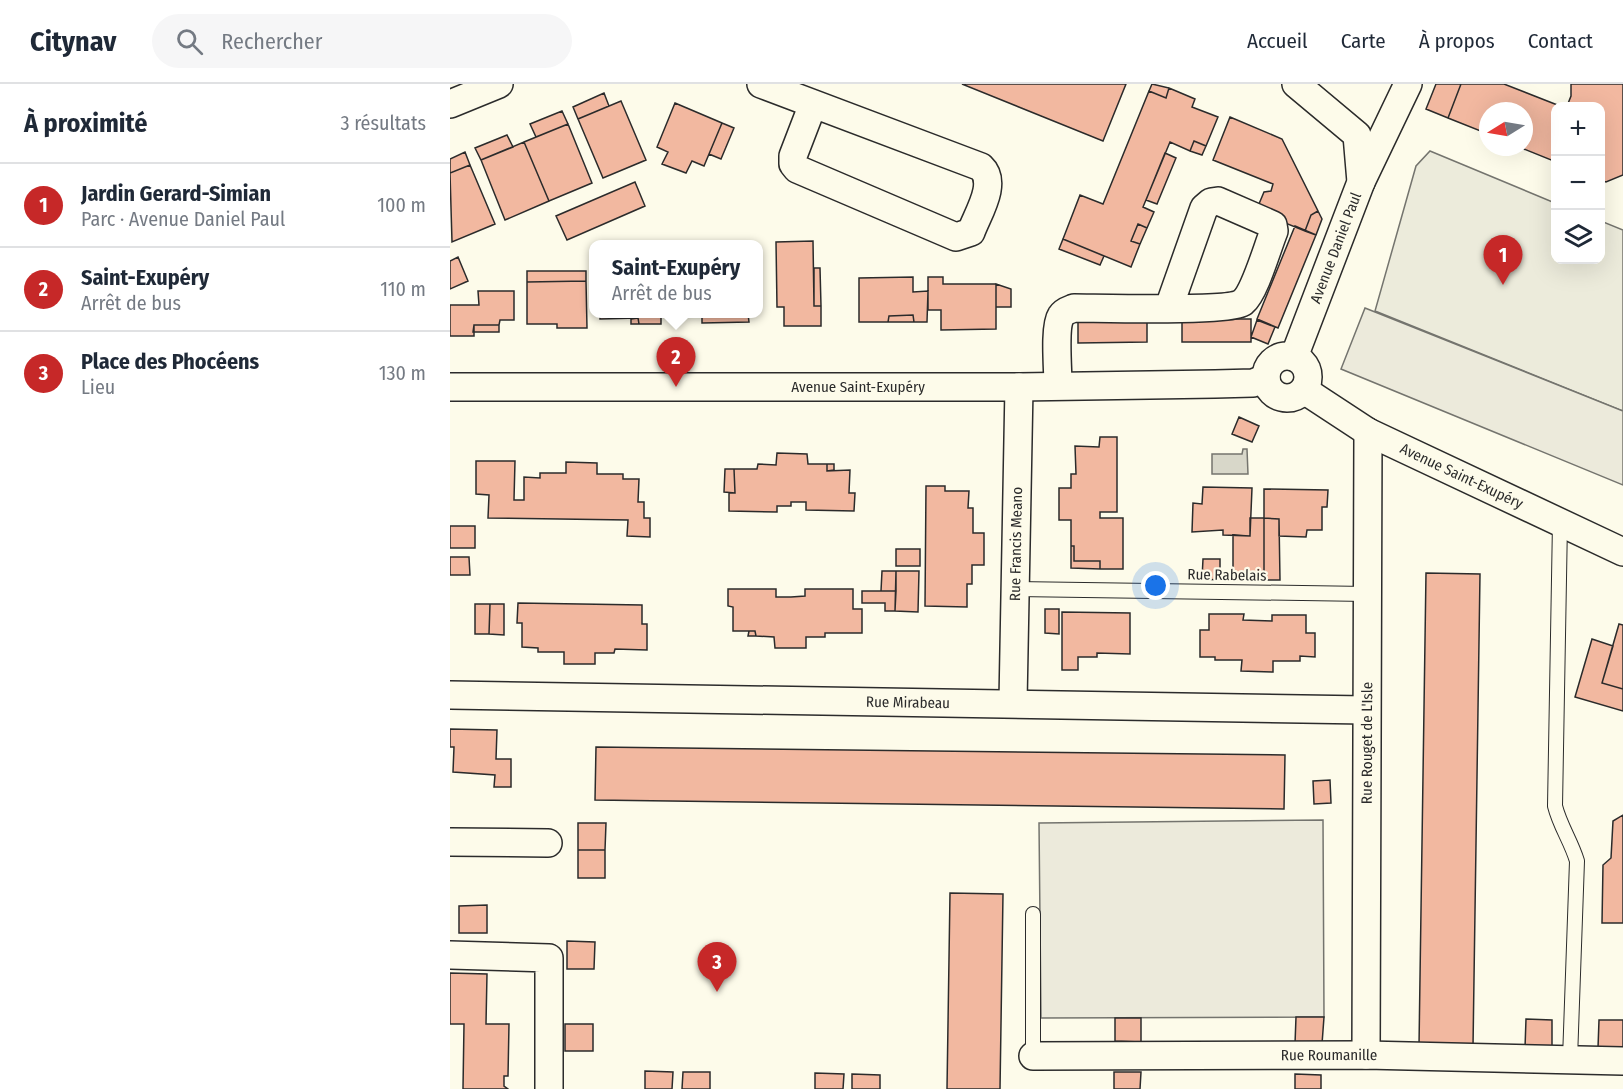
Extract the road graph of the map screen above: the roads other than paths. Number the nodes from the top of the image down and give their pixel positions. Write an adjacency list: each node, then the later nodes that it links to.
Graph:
1 (499, 84): 5 (street)
2 (761, 84): 6 (street)
3 (1296, 84): 8 (street)
4 (1408, 84): 7 (street)
5 (450, 104)
6 (813, 104): 6 (street)
7 (1389, 125): 8 (street); 9 (street)
8 (1357, 135): 9 (street, Avenue Daniel Paul)
9 (1361, 182): 11 (street, Avenue Daniel Paul)
10 (1169, 307): 10 (street); 13 (street)
11 (1294, 357): 12 (street); 16 (street)
12 (1266, 378): 13 (street, Avenue Saint-Exupéry); 16 (street)
13 (1058, 385): 15 (street, Avenue Saint-Exupéry)
14 (450, 387): 15 (street, Avenue Saint-Exupéry)
15 (1019, 387): 20 (street, Rue Francis Meano)
16 (1304, 390): 17 (street, Avenue Saint-Exupéry)
17 (1368, 432): 18 (street, Avenue Saint-Exupéry); 21 (street, Rue Rouget de L'Isle)
18 (1560, 522): 19 (street, Avenue Saint-Exupéry); 31 (lane)
19 (1623, 552)
20 (1015, 589): 21 (lane, Rue Rabelais); 23 (street, Rue Francis Meano)
21 (1367, 594): 24 (street, Rue Rouget de L'Isle)
22 (450, 695): 23 (street, Rue Mirabeau)
23 (1013, 702): 24 (street, Rue Mirabeau)
24 (1366, 710): 29 (street, Rue Rouget de L'Isle)
25 (450, 842): 26 (street)
26 (548, 843)
27 (1033, 914): 30 (lane)
28 (450, 955): 33 (street)
29 (1366, 1055): 30 (street, Rue Roumanille); 31 (street, Rue Roumanille)
30 (1034, 1056)
31 (1570, 1059): 32 (street, Rue Roumanille)
32 (1623, 1062)
33 (549, 1089)

